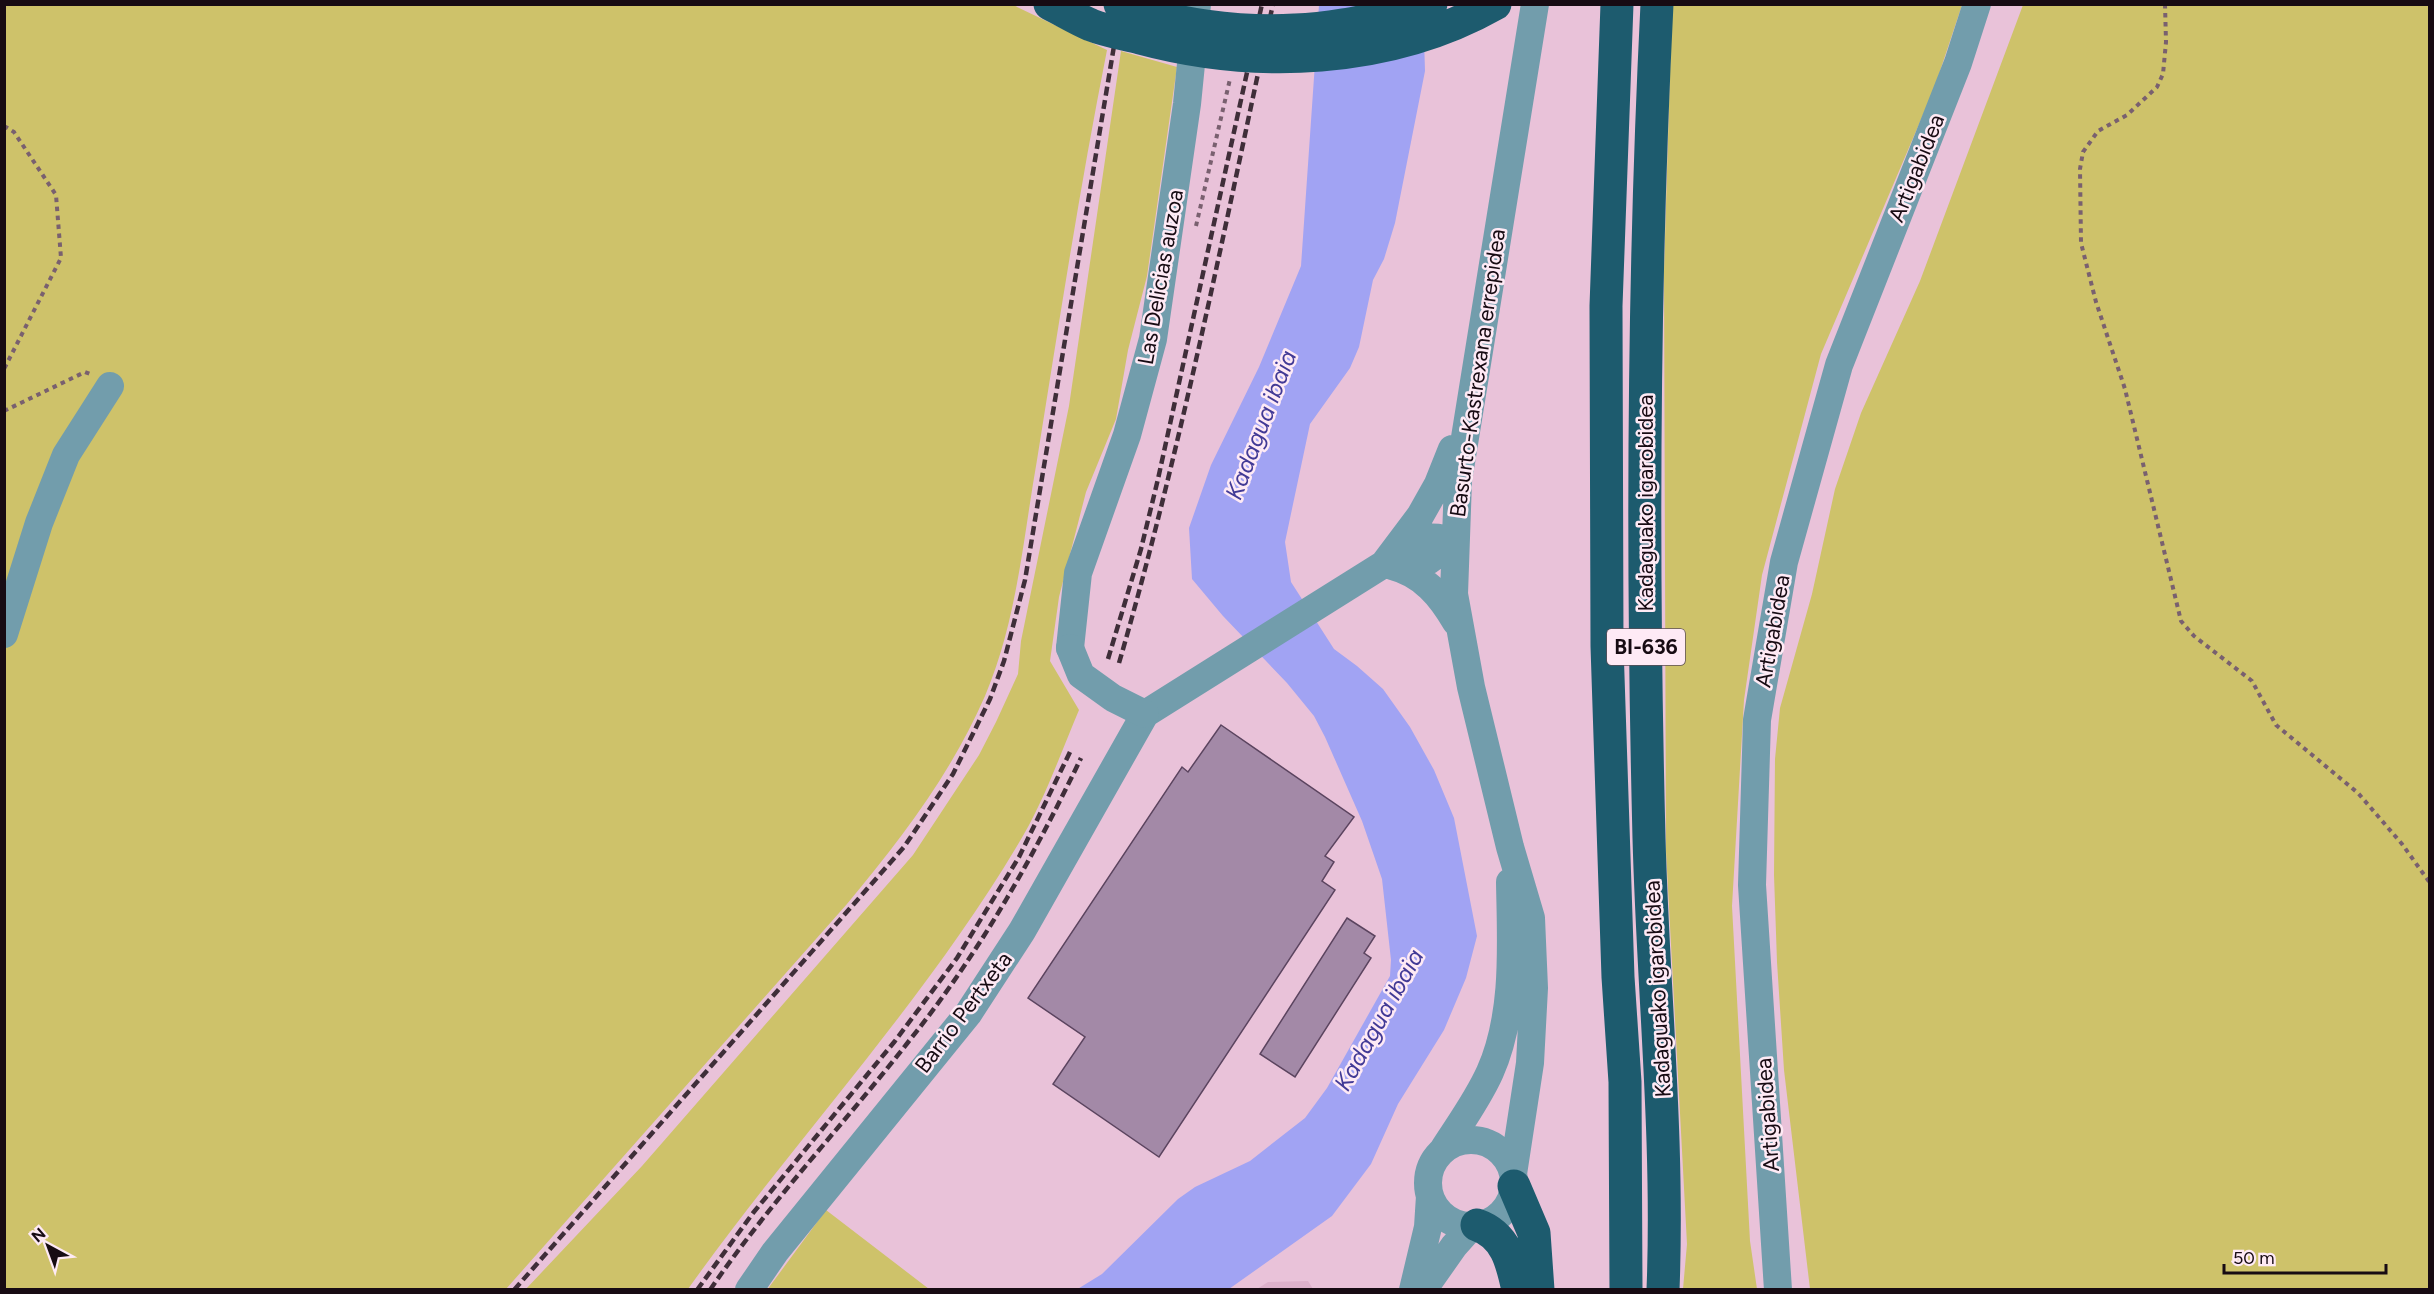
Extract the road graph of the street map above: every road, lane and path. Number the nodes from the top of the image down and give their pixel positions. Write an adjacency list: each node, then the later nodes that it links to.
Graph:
1 (1050, 4): 5 (highway, bridge)
2 (1120, 4): 4 (highway, bridge)
3 (1197, 4): 22 (street, Las Delicias auzoa, bridge)
4 (1431, 4)
5 (1495, 4)
6 (1535, 4): 16 (street, Basurto-Kastrexana errepidea)
7 (1617, 4): 34 (highway, Kadaguako igarobidea / BI-636)
8 (1657, 4): 35 (highway, Kadaguako igarobidea / BI-636)
9 (1977, 4): 36 (street, Artigabidea)
10 (2165, 4): 24 (path)
11 (1231, 74): 13 (path)
12 (4, 126): 14 (path)
13 (1194, 236)
14 (4, 369)
15 (110, 386): 17 (path); 21 (street)
16 (1472, 397): 18 (street, Basurto-Kastrexana errepidea); 19 (street)
17 (4, 411)
18 (1454, 542): 19 (street); 20 (street, Basurto-Kastrexana errepidea)
19 (1391, 557): 20 (street); 22 (street)
20 (1460, 630): 23 (street, Basurto-Kastrexana errepidea)
21 (4, 634)
22 (1145, 714): 29 (street, Barrio Pertxeta)
23 (1510, 847): 25 (street, Basurto-Kastrexana errepidea); 26 (street, Basurto-Kastrexana errepidea)
24 (2430, 883)
25 (1443, 1150): 26 (street); 27 (street)
26 (1514, 1180): 28 (street); 33 (highway)
27 (1430, 1196): 28 (street); 30 (street)
28 (1474, 1226): 31 (street); 32 (highway)
29 (750, 1290)
30 (1413, 1290)
31 (1423, 1290)
32 (1518, 1290)
33 (1538, 1290)
34 (1626, 1290)
35 (1663, 1290)
36 (1778, 1290)

